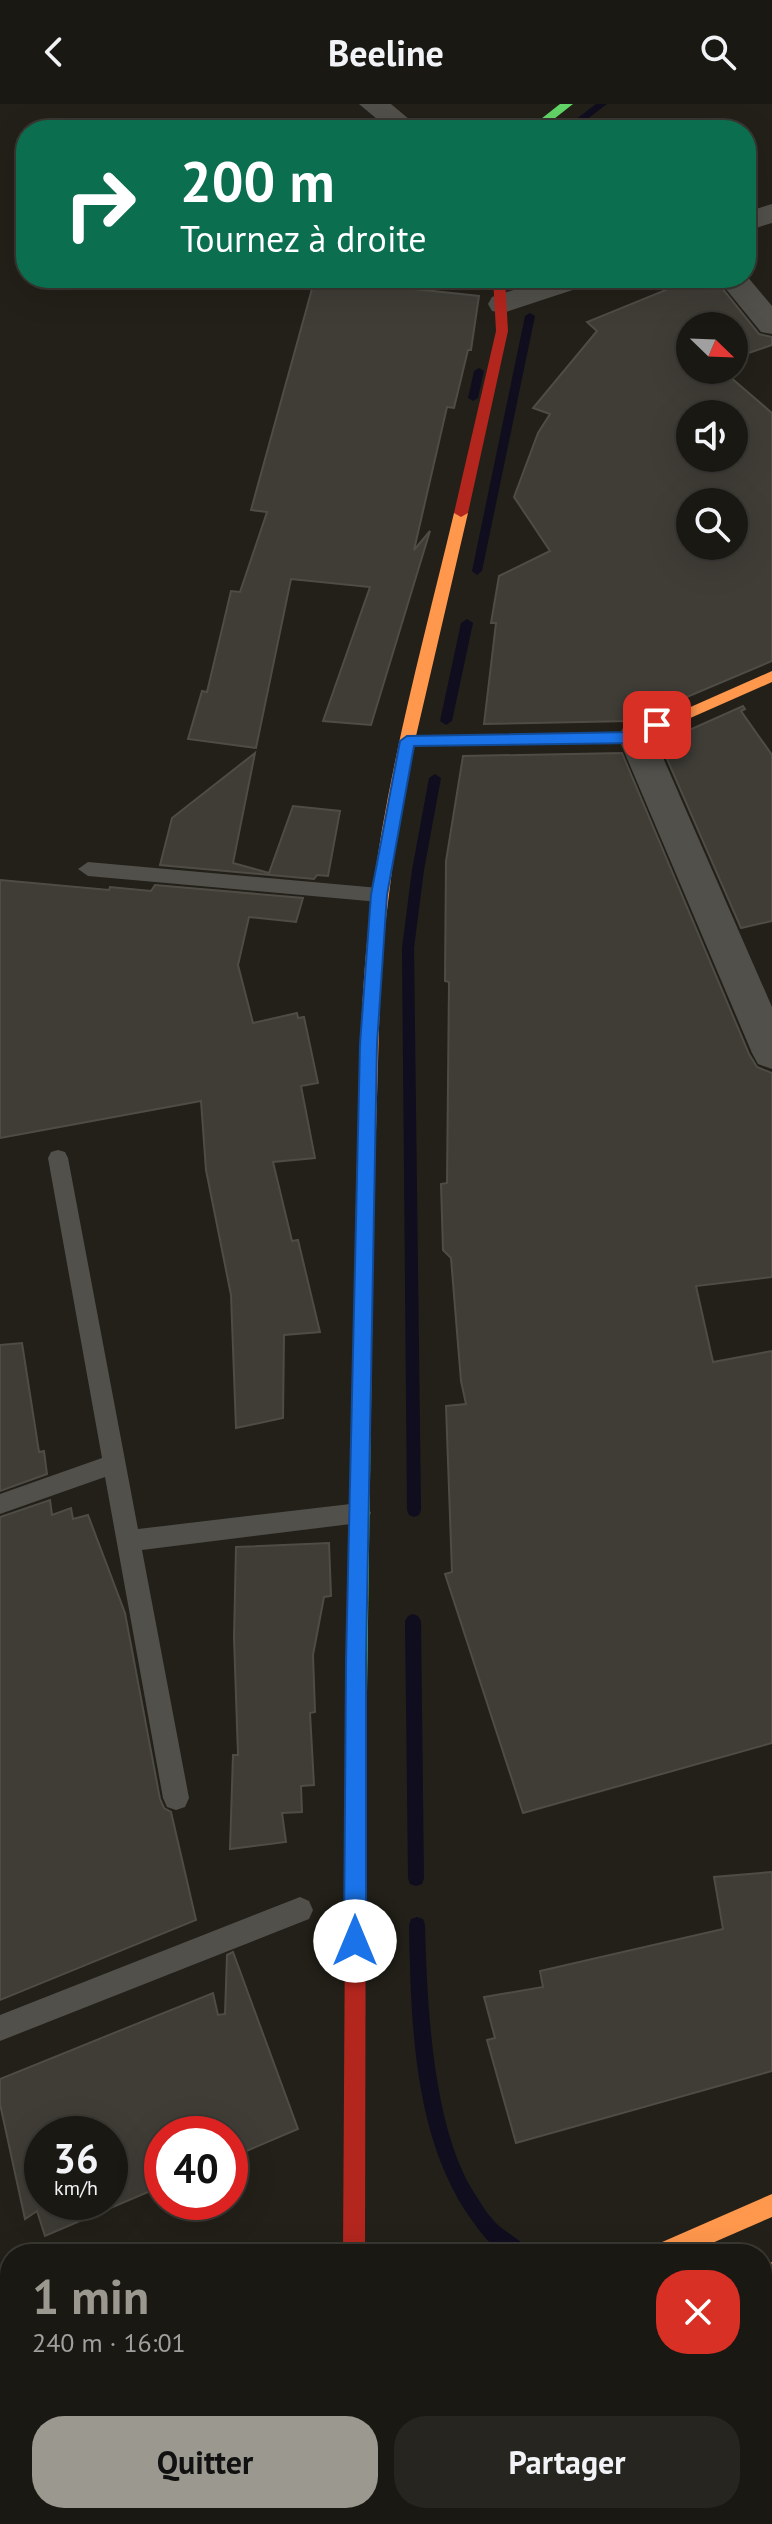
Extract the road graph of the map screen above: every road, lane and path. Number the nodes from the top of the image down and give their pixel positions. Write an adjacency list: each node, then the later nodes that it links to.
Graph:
1 (373, 104): 3 (street)
2 (567, 104): 4 (street)
3 (395, 120)
4 (546, 120)
5 (741, 288): 7 (street)
6 (501, 291): 10 (street)
7 (772, 325)
8 (772, 676): 9 (street)
9 (636, 737): 10 (street); 13 (street)
10 (407, 741): 12 (street)
11 (88, 869): 12 (lane)
12 (379, 895): 17 (street)
13 (772, 1053)
14 (58, 1158): 15 (lane)
15 (113, 1464): 16 (lane); 18 (lane)
16 (0, 1504)
17 (359, 1513): 18 (lane); 23 (street)
18 (130, 1541): 19 (lane)
19 (176, 1798)
20 (300, 1910): 21 (lane)
21 (0, 2028)
22 (772, 2205): 24 (street)
23 (354, 2244)
24 (684, 2244)

